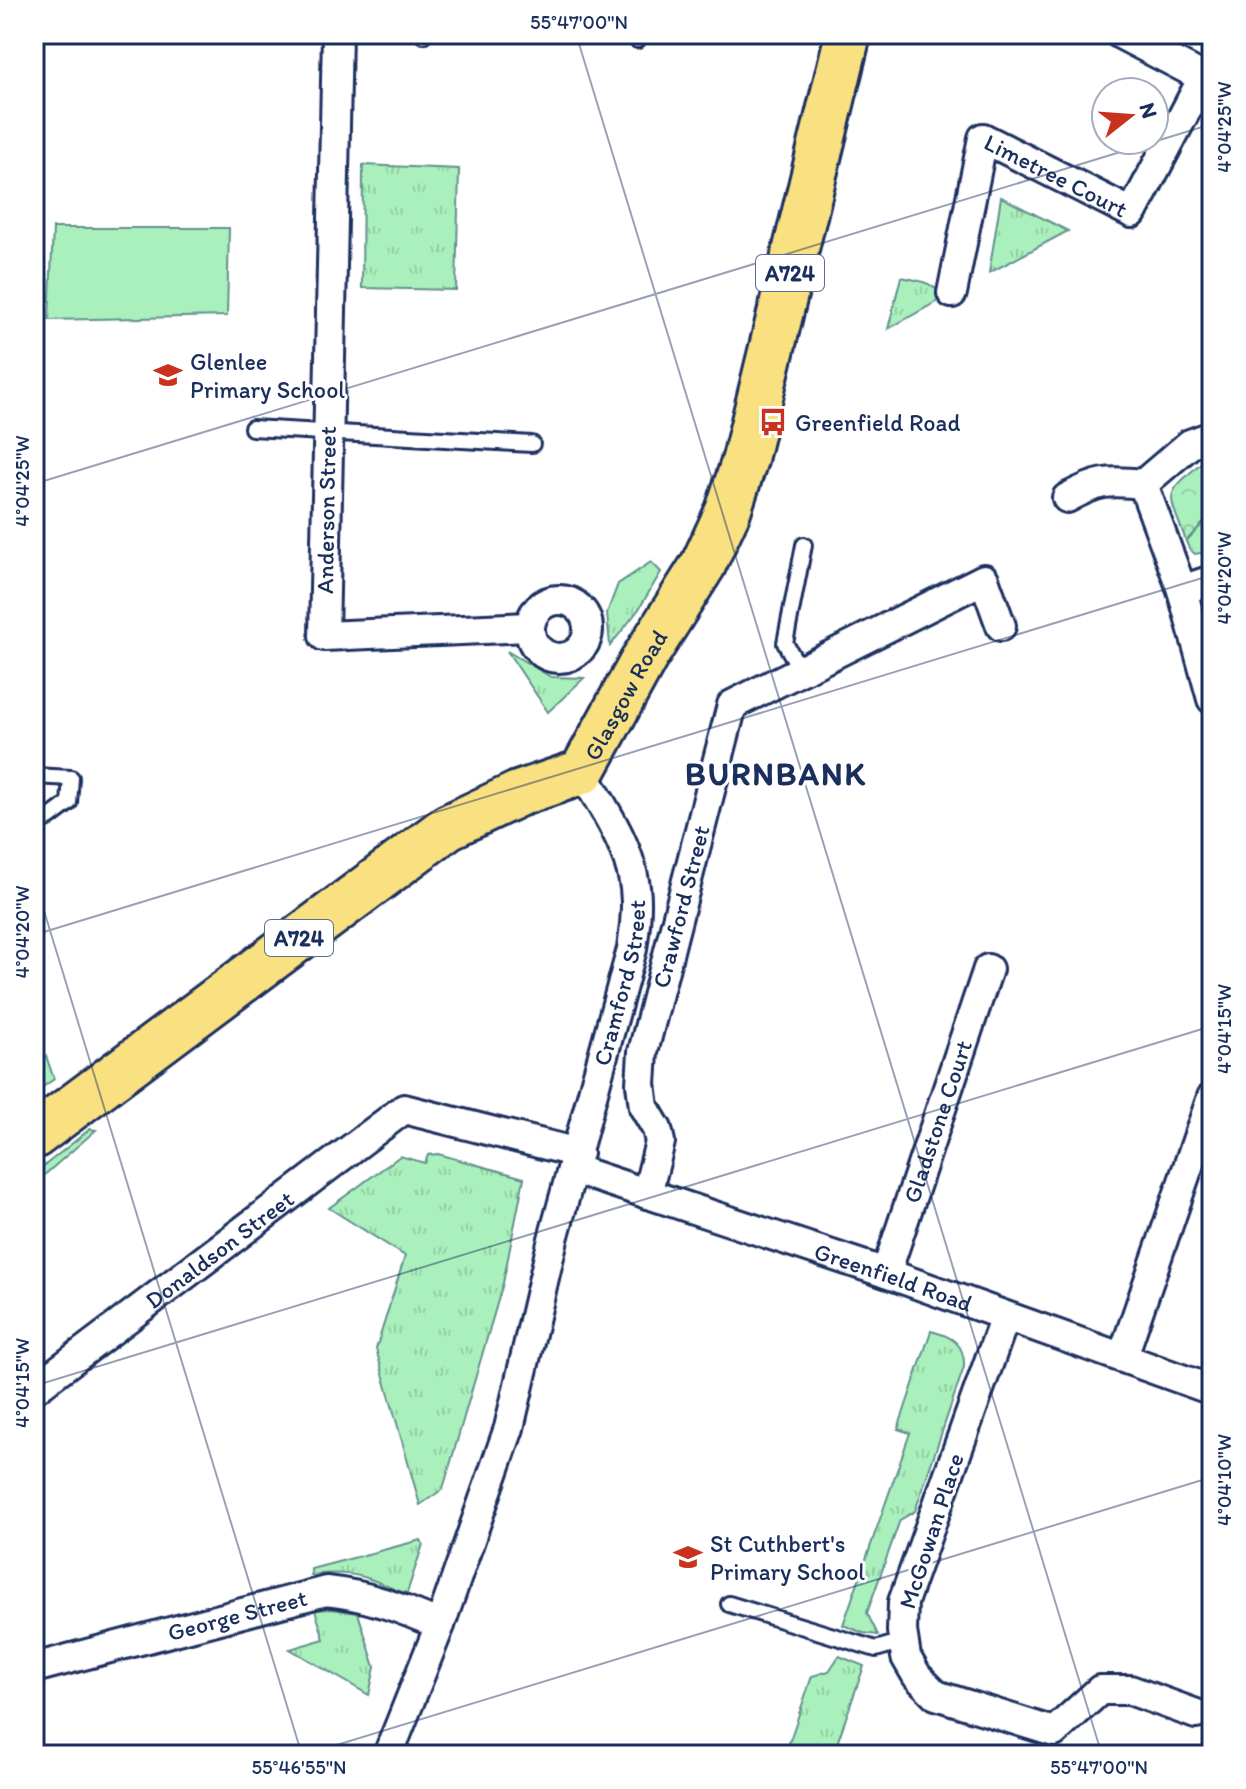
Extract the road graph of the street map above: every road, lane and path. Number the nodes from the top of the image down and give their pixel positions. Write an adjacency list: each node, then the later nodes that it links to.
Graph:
1 (337, 34): 7 (street, Anderson Street)
2 (848, 34): 19 (main road, Glasgow Road / A724)
3 (1120, 34): 4 (street)
4 (1208, 80): 5 (street, Limetree Court)
5 (952, 293)
6 (252, 428): 7 (lane)
7 (327, 432): 9 (lane); 16 (street, Anderson Street)
8 (1212, 436): 10 (street)
9 (532, 444)
10 (1143, 484): 11 (street); 14 (street)
11 (1067, 498)
12 (804, 545): 17 (lane)
13 (1212, 580): 14 (street)
14 (1182, 590): 18 (street)
15 (1001, 626): 17 (street, Crawford Street)
16 (530, 627)
17 (801, 671): 27 (street, Crawford Street)
18 (1212, 699)
19 (582, 772): 25 (main road, Glasgow Road / A724); 26 (street, Cramford Street)
20 (34, 776): 21 (lane)
21 (34, 824)
22 (988, 969): 28 (street, Gladstone Court)
23 (1212, 1097): 30 (street)
24 (404, 1109): 26 (street, Greenfield Road); 31 (street, Donaldson Street)
25 (34, 1136)
26 (576, 1161): 27 (street, Greenfield Road); 34 (street, Cramford Street)
27 (647, 1194): 28 (street, Greenfield Road)
28 (886, 1273): 29 (street, Greenfield Road)
29 (1005, 1317): 30 (street, Greenfield Road); 35 (street, McGowan Place)
30 (1123, 1356): 32 (street, Greenfield Road)
31 (34, 1389)
32 (1212, 1390)
33 (729, 1604): 35 (lane)
34 (440, 1625): 36 (street, George Street); 39 (street, Cramford Street)
35 (903, 1641): 38 (street, McGowan Place)
36 (34, 1668)
37 (1196, 1714): 38 (street, McGowan Place)
38 (1056, 1743)
39 (388, 1755)

